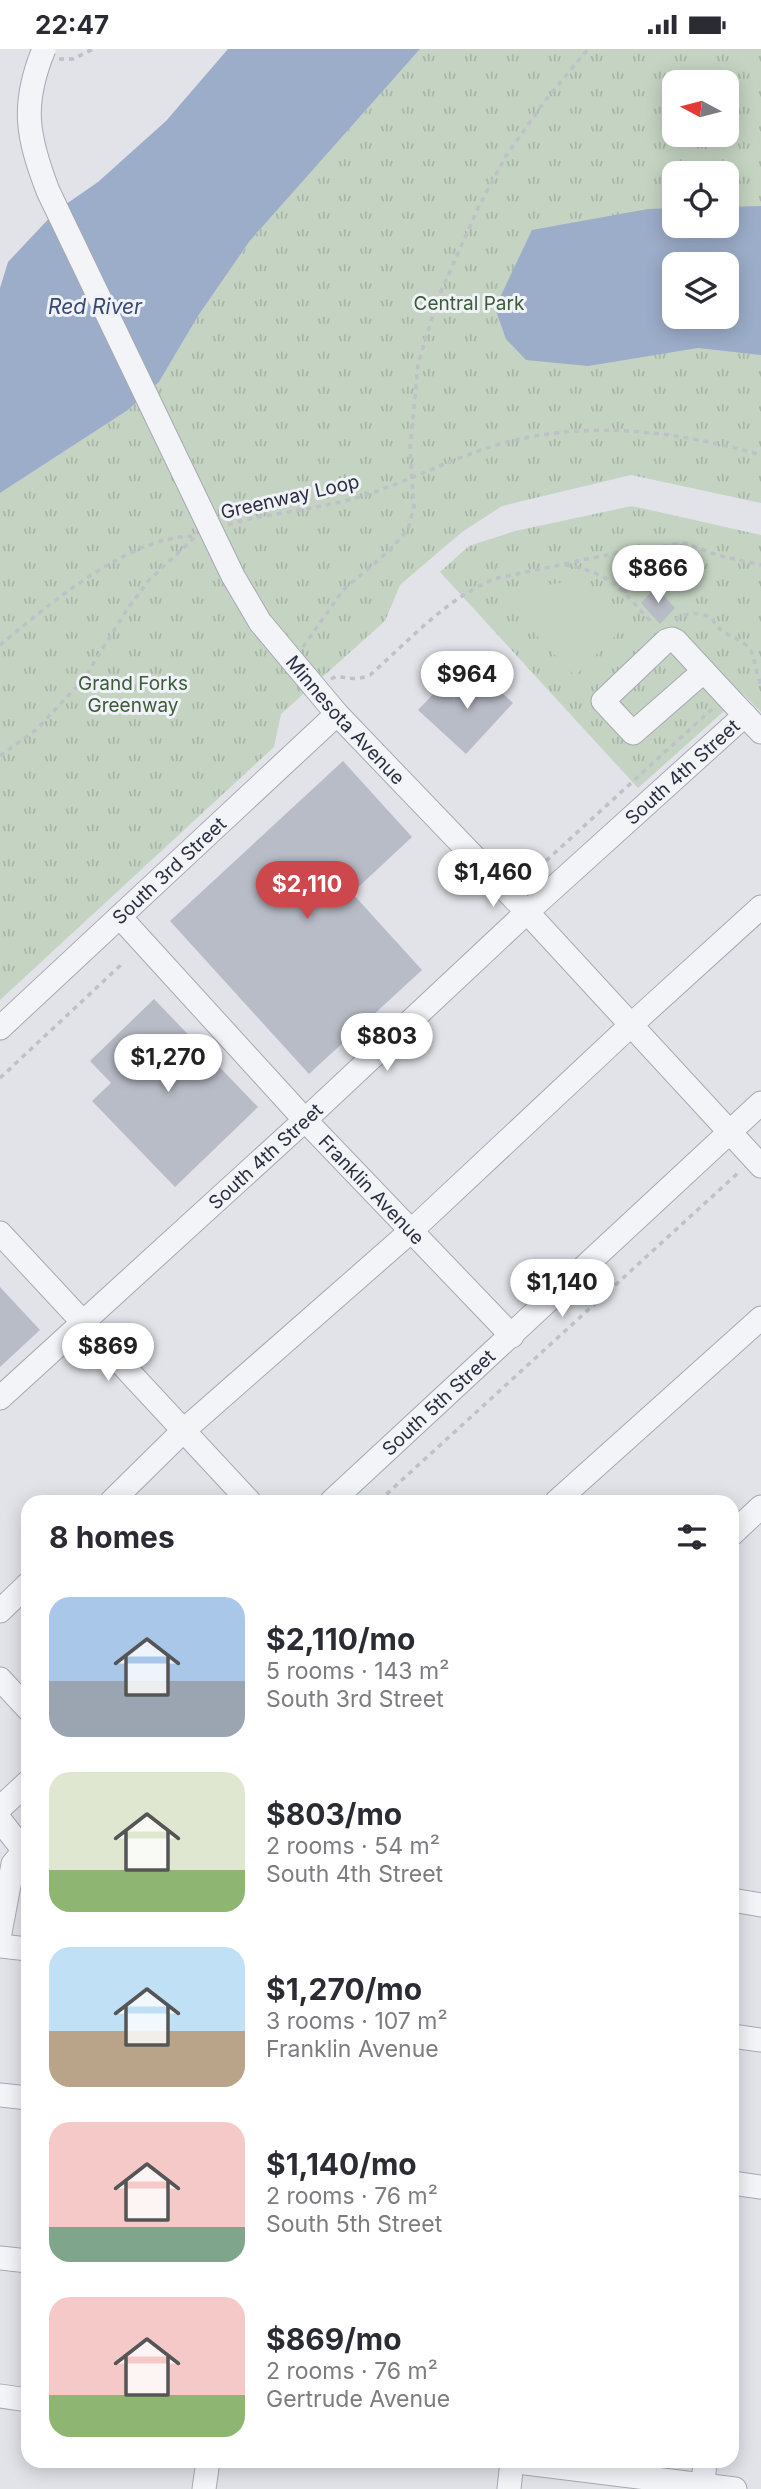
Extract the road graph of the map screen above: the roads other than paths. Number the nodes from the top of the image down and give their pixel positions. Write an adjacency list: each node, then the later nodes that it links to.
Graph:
1 (51, 54): 3 (street, Minnesota Avenue, bridge)
2 (704, 671): 4 (street)
3 (337, 714): 6 (street, Minnesota Avenue); 7 (street, South 3rd Street)
4 (753, 724): 6 (street, South 4th Street)
5 (761, 907): 8 (street)
6 (527, 912): 8 (street, Minnesota Avenue); 11 (street, South 4th Street)
7 (120, 917): 9 (street, South 3rd Street); 11 (street, Franklin Avenue)
8 (631, 1025): 12 (street, Minnesota Avenue); 14 (street)
9 (0, 1028)
10 (761, 1103): 12 (street, South 5th Street)
11 (305, 1120): 14 (street, Franklin Avenue); 17 (street, South 4th Street)
12 (730, 1132): 13 (street, Minnesota Avenue); 18 (street, South 5th Street)
13 (757, 1162)
14 (411, 1231): 18 (street, Franklin Avenue); 20 (street)
15 (0, 1233): 17 (street)
16 (761, 1318): 24 (street)
17 (81, 1323): 19 (street, South 4th Street); 20 (street)
18 (512, 1336): 23 (street, South 5th Street)
19 (0, 1398)
20 (183, 1431): 21 (street); 22 (street)
21 (118, 1495)
22 (243, 1495)
23 (339, 1495)
24 (564, 1495)
25 (759, 1510): 26 (street)
26 (739, 1528)
27 (21, 1591): 28 (street)
28 (0, 1611)
29 (0, 1679): 30 (street)
30 (21, 1702)
31 (21, 1788): 32 (street)
32 (0, 1808)
33 (0, 1820): 34 (street)
34 (21, 1843)
35 (21, 1855): 36 (street)
36 (3, 1896): 39 (street)
37 (739, 1901): 38 (street)
38 (761, 1905)
39 (0, 1933)
40 (0, 1945): 41 (street)
41 (21, 1948)
42 (739, 2037): 43 (street)
43 (761, 2040)
44 (0, 2095): 45 (street)
45 (21, 2097)
46 (739, 2184): 47 (street)
47 (761, 2187)
48 (0, 2258): 49 (street)
49 (21, 2260)
50 (0, 2396): 51 (street)
51 (21, 2399)
52 (207, 2468): 58 (street)
53 (510, 2468): 59 (street)
54 (634, 2468): 56 (street)
55 (704, 2468): 57 (street)
56 (655, 2469): 57 (street)
57 (703, 2485): 60 (street)
58 (204, 2489)
59 (509, 2489)
60 (735, 2489)

